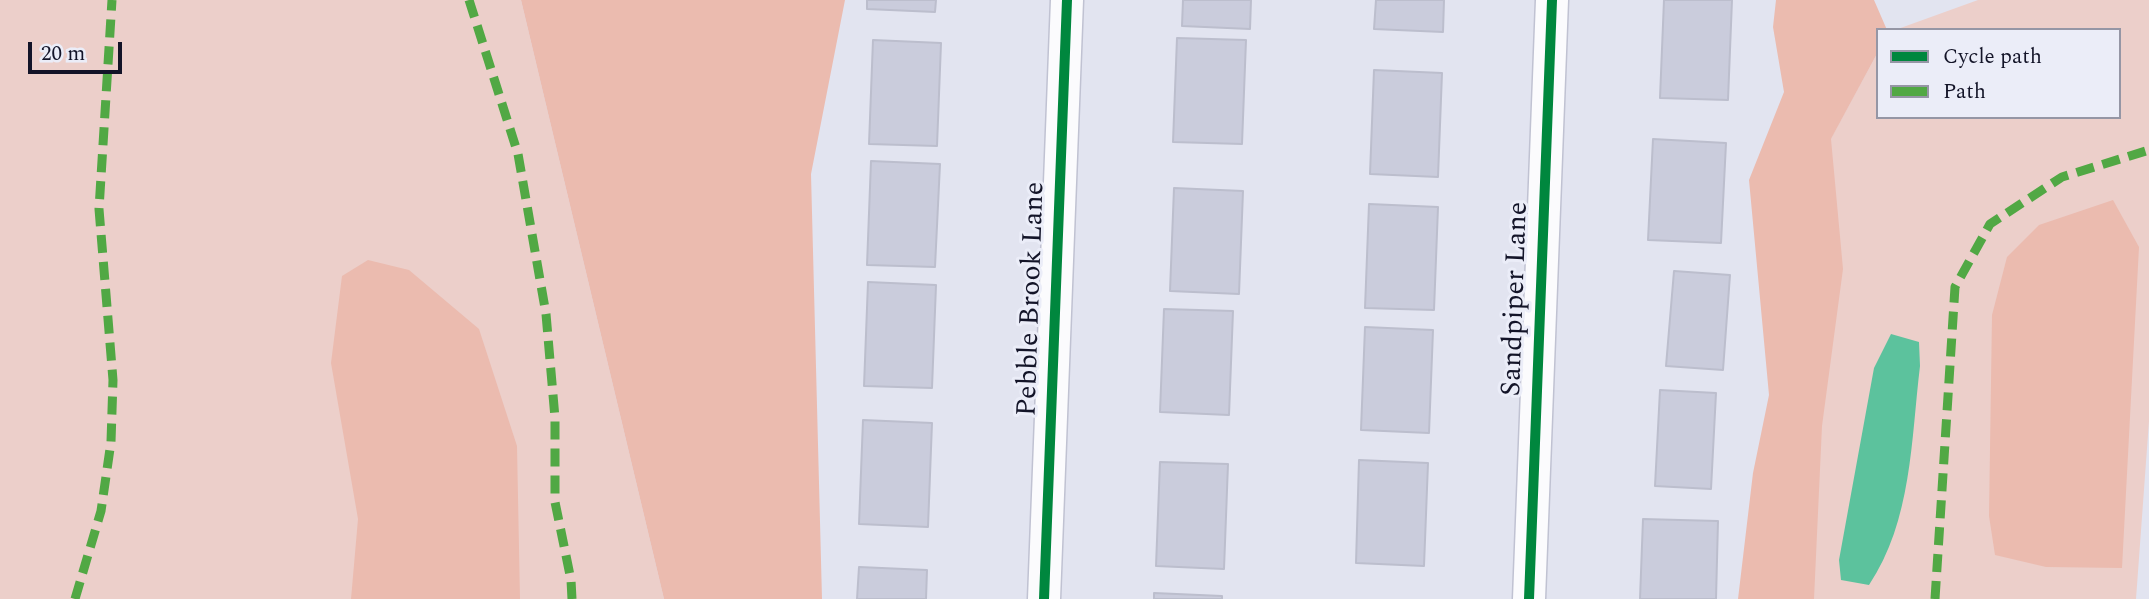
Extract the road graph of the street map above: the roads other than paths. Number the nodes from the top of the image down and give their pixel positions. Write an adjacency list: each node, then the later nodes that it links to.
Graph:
1 (1067, 0): 3 (street, Pebble Brook Lane)
2 (1552, 0): 4 (street, Sandpiper Lane)
3 (1044, 599)
4 (1528, 599)

